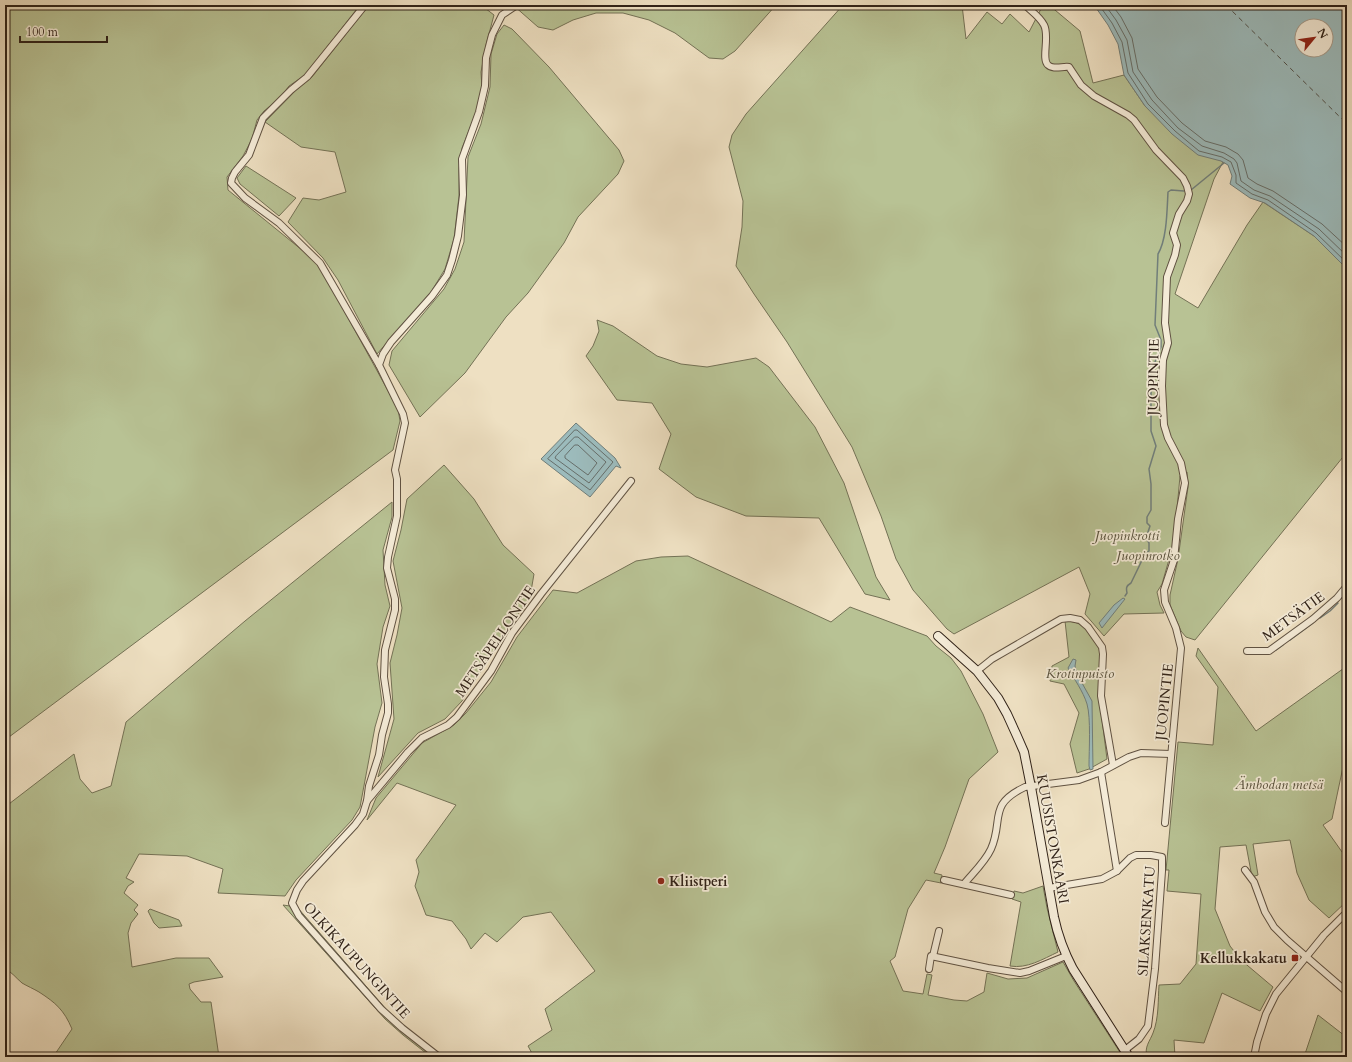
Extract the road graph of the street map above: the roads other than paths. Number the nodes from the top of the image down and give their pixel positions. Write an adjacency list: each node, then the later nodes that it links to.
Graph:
1 (365, 5): 4 (street, OLKIKAUPUNGINTIE)
2 (517, 5): 4 (street)
3 (1025, 5): 10 (street, JUOPINTIE)
4 (379, 365): 14 (street, OLKIKAUPUNGINTIE)
5 (630, 481): 14 (street, METSÄPELLONTIE)
6 (1347, 586): 8 (street, METSÄTIE)
7 (938, 636): 9 (street, KUUSISTONKAARI)
8 (1247, 651)
9 (977, 671): 11 (street); 13 (street, KUUSISTONKAARI)
10 (1171, 754): 11 (street, JUOPINTIE); 15 (street)
11 (1113, 765): 12 (street, JUOPINTIE)
12 (1101, 772): 13 (street, JUOPINTIE); 17 (street)
13 (1032, 787): 19 (street, JUOPINTIE); 20 (street, KUUSISTONKAARI)
14 (367, 801): 30 (street, OLKIKAUPUNGINTIE)
15 (1165, 823)
16 (1245, 870): 26 (street)
17 (1117, 871): 20 (street, SILAKSENKATU); 29 (street, SILAKSENKATU)
18 (944, 880): 19 (street)
19 (964, 884): 21 (street)
20 (1049, 888): 25 (street, KUUSISTONKAARI)
21 (1011, 895)
22 (1347, 912): 26 (street)
23 (938, 931): 24 (street)
24 (933, 956): 25 (street); 27 (street)
25 (1066, 956): 29 (street, KUUSISTONKAARI)
26 (1306, 956): 28 (street); 31 (street)
27 (929, 969)
28 (1347, 992)
29 (1127, 1053)
30 (439, 1057)
31 (1254, 1057)

